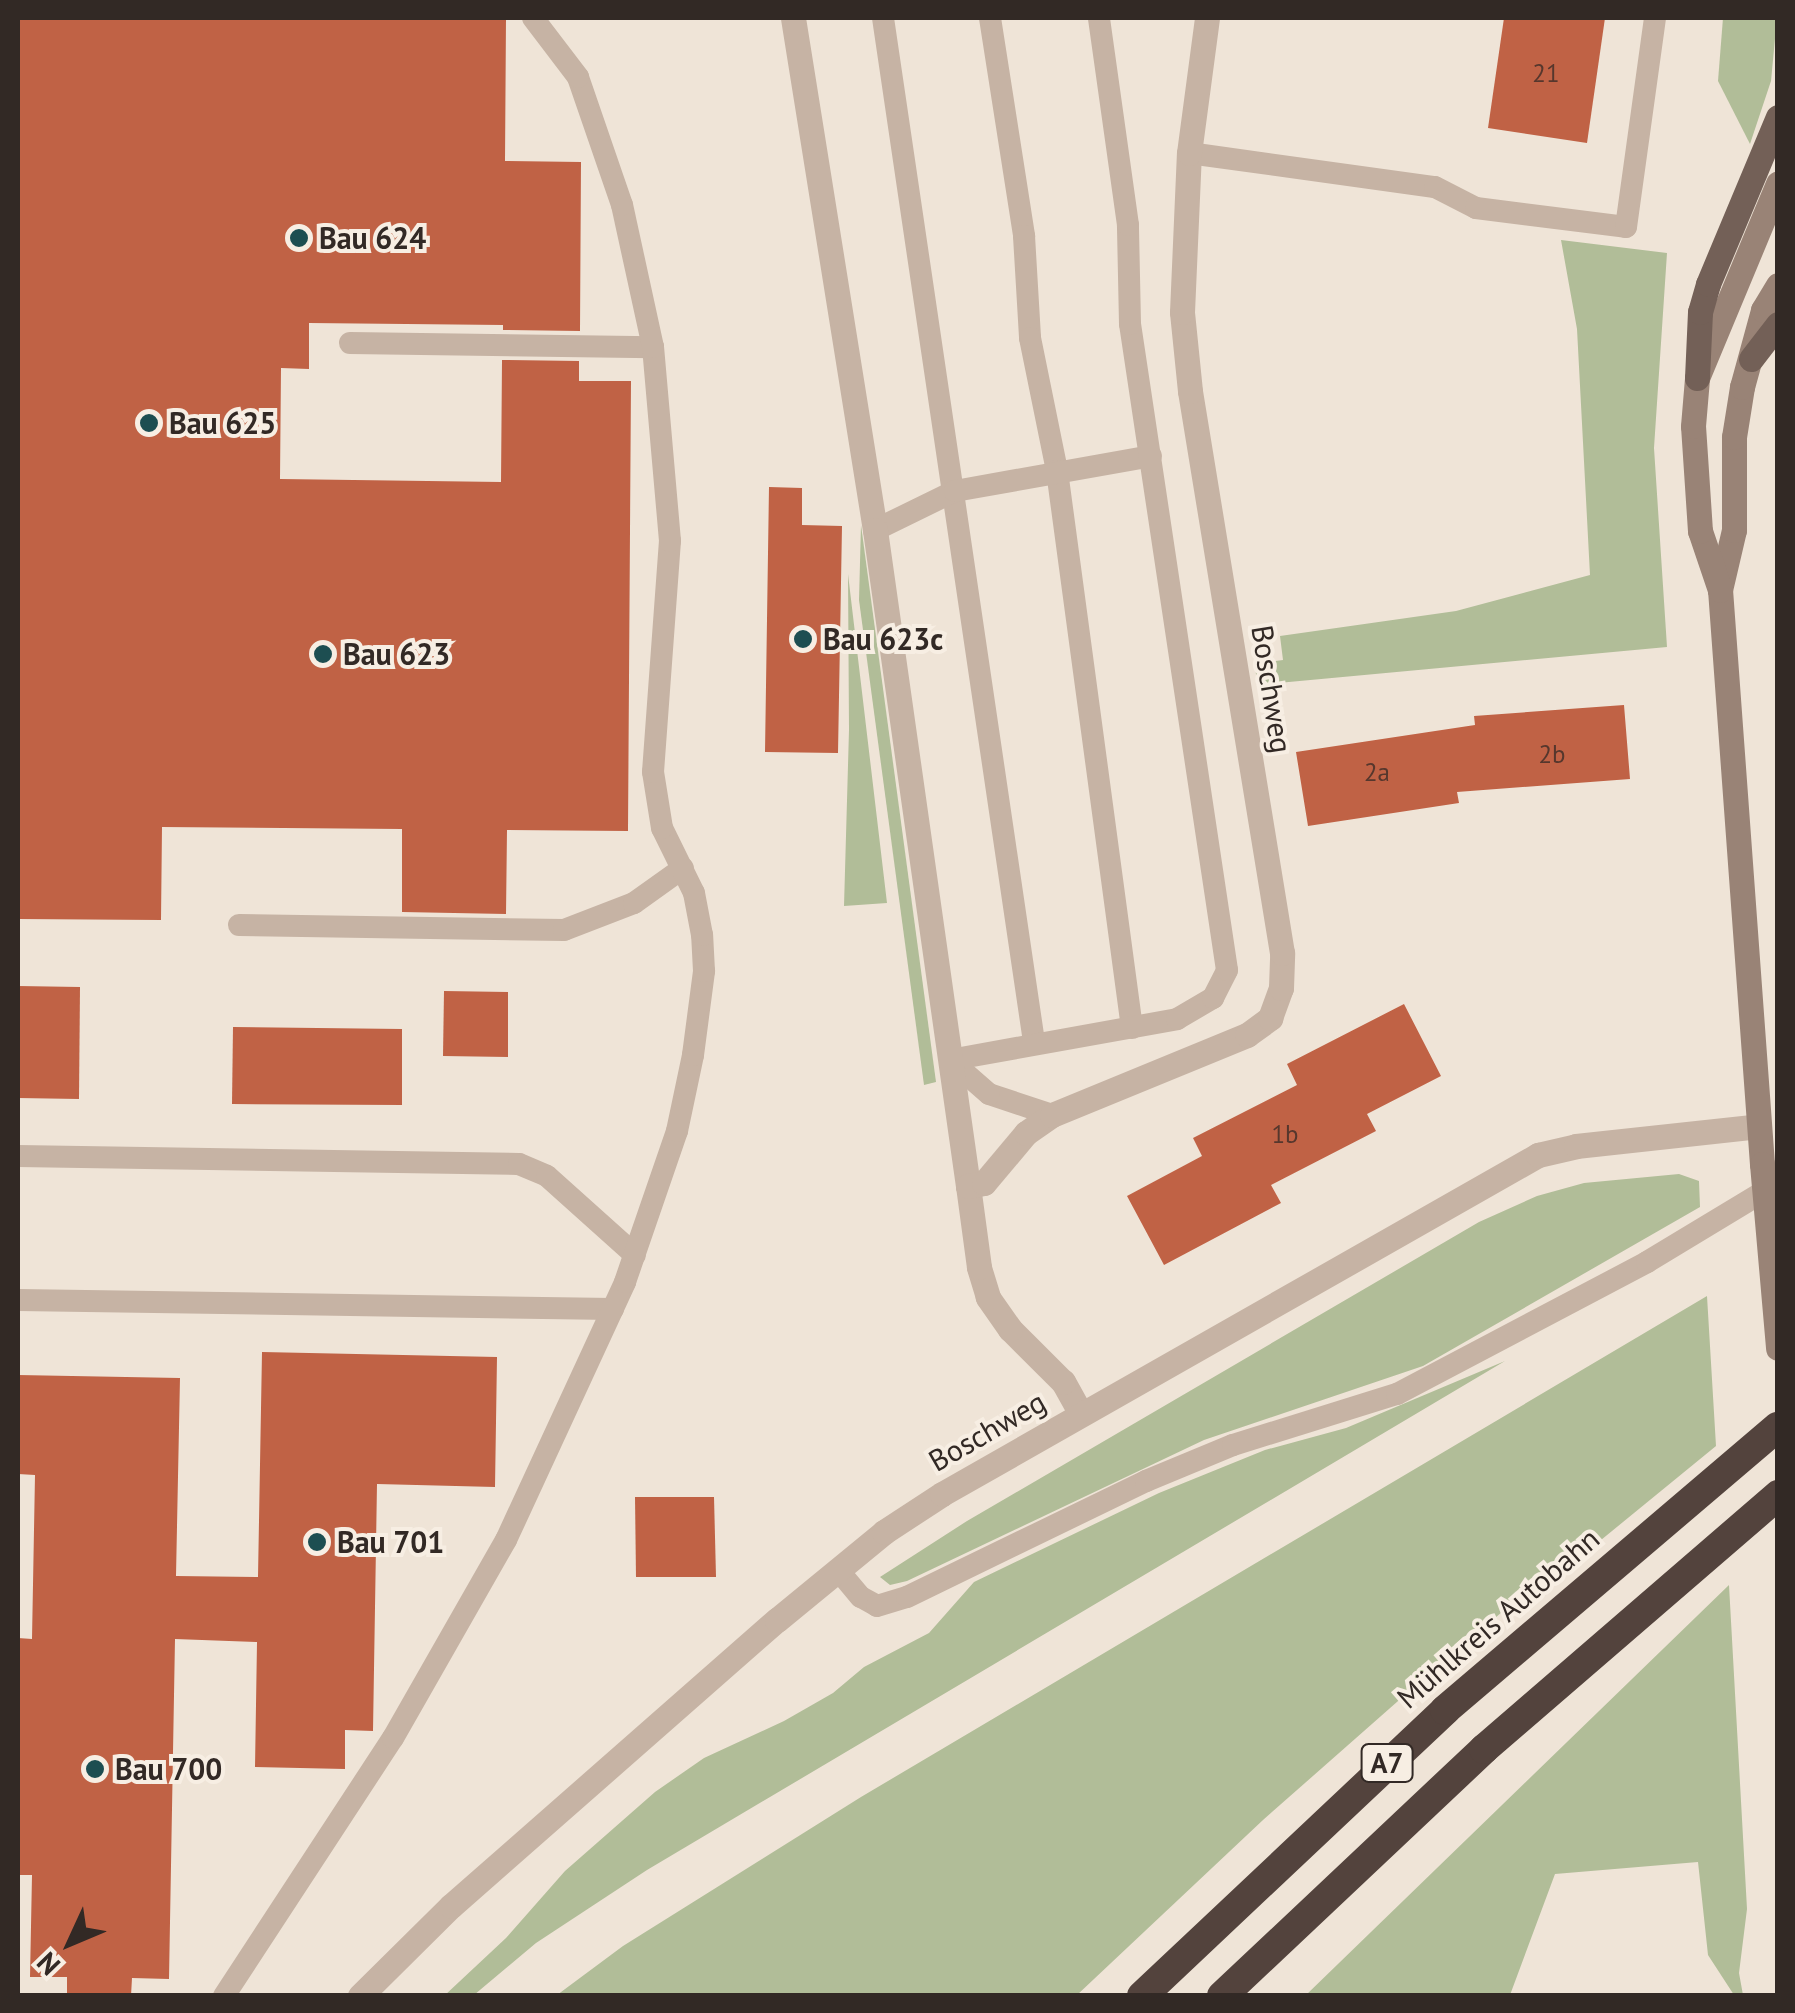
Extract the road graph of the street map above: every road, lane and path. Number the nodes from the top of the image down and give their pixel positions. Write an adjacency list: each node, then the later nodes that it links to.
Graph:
1 (533, 18): 14 (lane)
2 (793, 18): 20 (street)
3 (883, 18): 19 (lane)
4 (990, 18): 18 (lane)
5 (1098, 18): 17 (lane)
6 (1207, 18): 9 (street, Boschweg)
7 (1654, 18): 9 (lane)
8 (1778, 117): 16 (main road)
9 (1189, 153): 27 (street, Boschweg)
10 (1778, 183): 16 (main road)
11 (1778, 285): 15 (main road)
12 (1778, 324): 15 (main road)
13 (350, 343): 14 (lane)
14 (653, 347): 22 (lane)
15 (1751, 359): 21 (main road)
16 (1696, 378): 21 (main road)
17 (1151, 456): 18 (lane); 24 (lane)
18 (1056, 471): 19 (lane); 24 (lane)
19 (955, 491): 20 (lane); 25 (lane)
20 (875, 530): 26 (street)
21 (1720, 590): 28 (main road)
22 (684, 868): 23 (lane); 32 (lane)
23 (240, 925)
24 (1132, 1028): 25 (lane)
25 (1034, 1042): 26 (lane)
26 (950, 1060): 27 (lane); 31 (street)
27 (1052, 1115): 31 (street, Boschweg)
28 (1759, 1126): 30 (main road); 36 (street, Boschweg)
29 (18, 1156): 32 (lane)
30 (1770, 1173): 35 (main road, bridge); 39 (lane)
31 (968, 1186): 36 (street)
32 (636, 1255): 34 (lane)
33 (18, 1300): 34 (lane)
34 (613, 1309): 40 (lane)
35 (1778, 1348)
36 (1081, 1414): 39 (street, Boschweg)
37 (1778, 1427): 42 (highway, Mühlkreis Autobahn / A7)
38 (1778, 1495): 43 (highway, A7)
39 (838, 1570): 41 (street, Boschweg)
40 (224, 1996)
41 (360, 1996)
42 (1142, 1996)
43 (1222, 1996)

